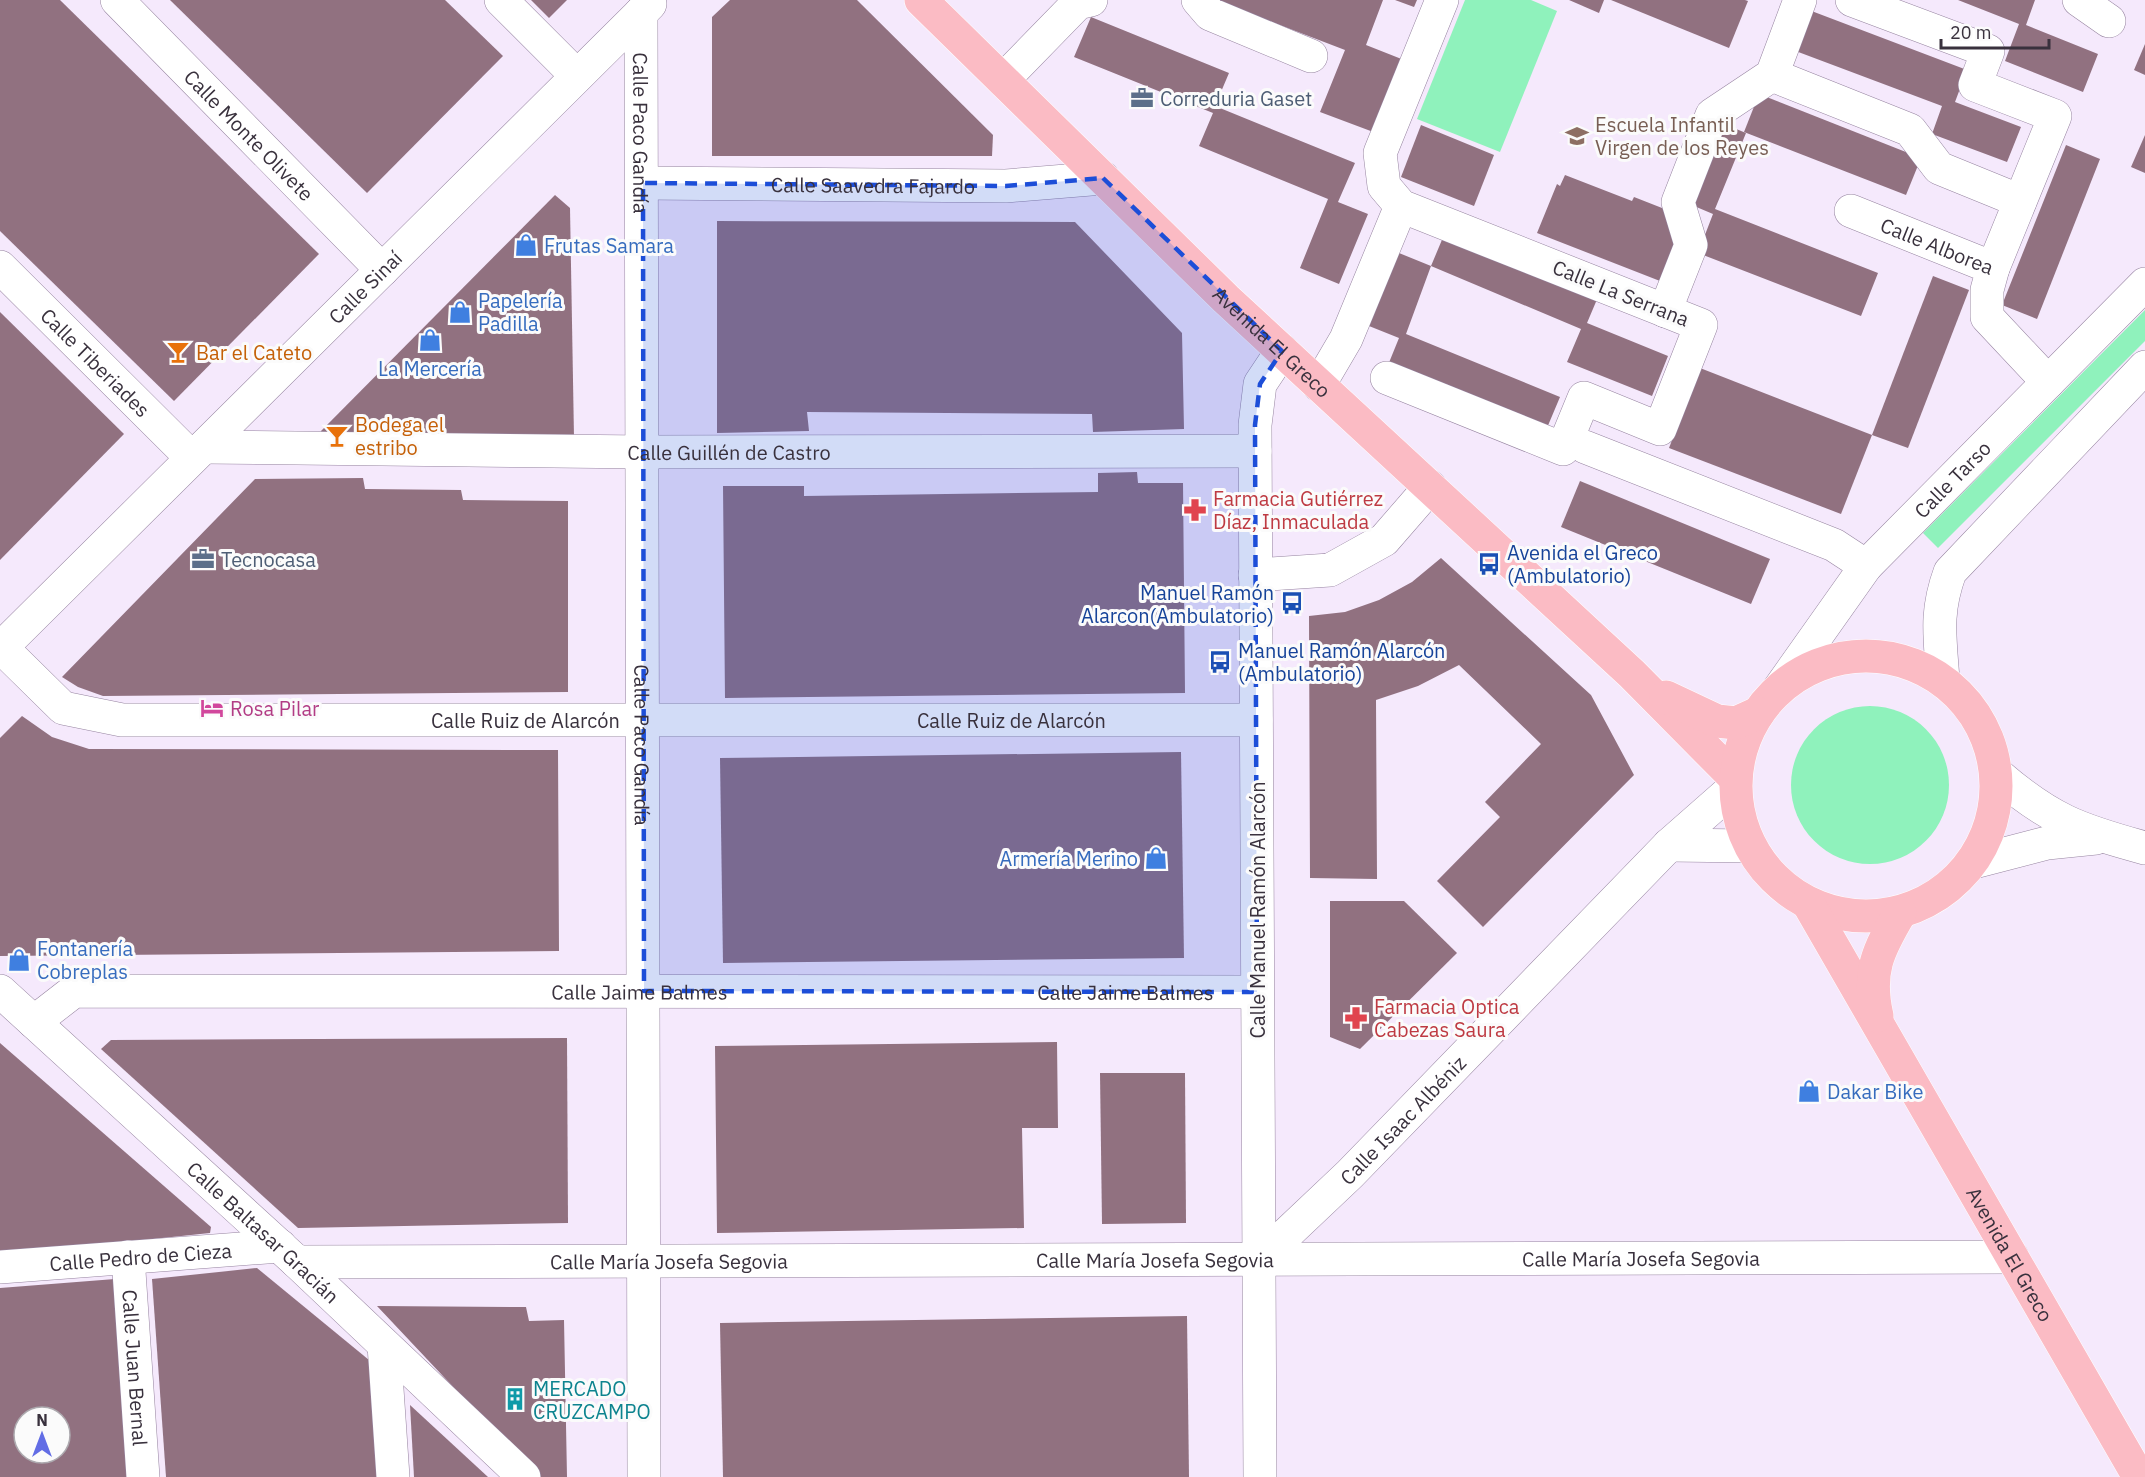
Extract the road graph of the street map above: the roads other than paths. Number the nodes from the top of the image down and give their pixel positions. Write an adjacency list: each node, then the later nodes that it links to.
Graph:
1 (117, 0): 23 (street, Calle Monte Olivete)
2 (501, 0): 14 (street)
3 (921, 0): 15 (main road, Avenida El Greco)
4 (1091, 0): 15 (street)
5 (1198, 0): 12 (street)
6 (1442, 0): 19 (street)
7 (1800, 0): 13 (street)
8 (1852, 0): 18 (street)
9 (2079, 0): 11 (street)
10 (647, 7): 14 (street, Calle Sinaí); 17 (street, Calle Paco Gandía)
11 (2109, 21)
12 (1311, 56)
13 (1772, 75): 18 (street); 25 (street)
14 (577, 76): 23 (street, Calle Sinaí)
15 (1003, 80): 16 (main road, Avenida El Greco)
16 (1103, 178): 17 (street, Calle Saavedra Fajardo); 26 (main road, Avenida El Greco)
17 (643, 183): 33 (street, Calle Paco Gandía)
18 (2020, 201): 22 (street)
19 (1401, 206): 25 (street, Calle La Serrana); 30 (street)
20 (1851, 211): 22 (street, Calle Alborea)
21 (0, 267): 32 (street, Calle Tiberiades)
22 (1993, 268): 29 (street, Calle Alborea)
23 (382, 270): 32 (street, Calle Sinaí)
24 (2145, 284): 29 (street, Calle Tarso)
25 (1665, 310): 28 (street, Calle La Serrana)
26 (1282, 351): 30 (main road, Avenida El Greco); 34 (street, Calle Manuel Ramón Alarcón)
27 (2145, 367): 40 (street)
28 (1387, 378)
29 (2048, 382): 36 (street, Calle Tarso)
30 (1319, 385): 35 (main road, Avenida El Greco)
31 (1585, 447): 36 (street)
32 (198, 452): 33 (street, Calle Guillén de Castro); 38 (street, Calle Sinaí)
33 (643, 452): 34 (street, Calle Guillén de Castro); 42 (street, Calle Paco Gandía)
34 (1255, 452): 37 (street, Calle Manuel Ramón Alarcón)
35 (1430, 487): 37 (street); 39 (main road, Avenida El Greco)
36 (1866, 566): 41 (street, Calle Tarso)
37 (1255, 574): 43 (street, Calle Manuel Ramón Alarcón)
38 (1, 647): 42 (street, Calle Ruiz de Alarcón)
39 (1632, 674): 41 (main road, Avenida El Greco); 45 (main road, Avenida El Greco)
40 (1943, 680): 41 (main road); 44 (main road)
41 (1768, 701): 45 (main road)
42 (643, 720): 43 (street, Calle Ruiz de Alarcón); 54 (street, Calle Paco Gandía)
43 (1256, 720): 55 (street, Calle Manuel Ramón Alarcón)
44 (1997, 774): 46 (street); 50 (main road)
45 (1735, 782): 47 (street, Calle Isaac Albéniz); 48 (main road)
46 (2107, 838): 49 (street); 50 (street)
47 (1669, 845): 48 (street); 62 (street, Calle Isaac Albéniz)
48 (1750, 846): 51 (main road)
49 (2145, 848)
50 (1974, 862): 52 (main road)
51 (1808, 903): 52 (main road); 57 (main road, Avenida El Greco)
52 (1900, 913): 57 (main road, Avenida El Greco)
53 (0, 991): 56 (street, Calle Baltasar Gracián)
54 (644, 991): 55 (street, Calle Jaime Balmes); 56 (street, Calle Jaime Balmes); 61 (street, Calle Paco Gandía)
55 (1257, 992): 62 (street, Calle Manuel Ramón Alarcón)
56 (34, 1022): 58 (street, Calle Baltasar Gracián)
57 (1880, 1032): 60 (main road, Avenida El Greco)
58 (289, 1254): 59 (street, Calle Pedro de Cieza); 61 (street, Calle María Josefa Segovia); 64 (street, Calle Baltasar Gracián)
59 (128, 1257): 63 (street, Calle Pedro de Cieza); 65 (street, Calle Juan Bernal)
60 (2012, 1257): 62 (street, Calle María Josefa Segovia); 70 (main road, Avenida El Greco)
61 (644, 1261): 62 (street, Calle María Josefa Segovia); 68 (street, Calle Paco Gandía)
62 (1258, 1261): 69 (street, Calle Manuel Ramón Alarcón)
63 (0, 1267)
64 (384, 1345): 66 (street); 67 (street, Calle Baltasar Gracián)
65 (143, 1477)
66 (393, 1477)
67 (524, 1477)
68 (644, 1477)
69 (1260, 1477)
70 (2139, 1477)

